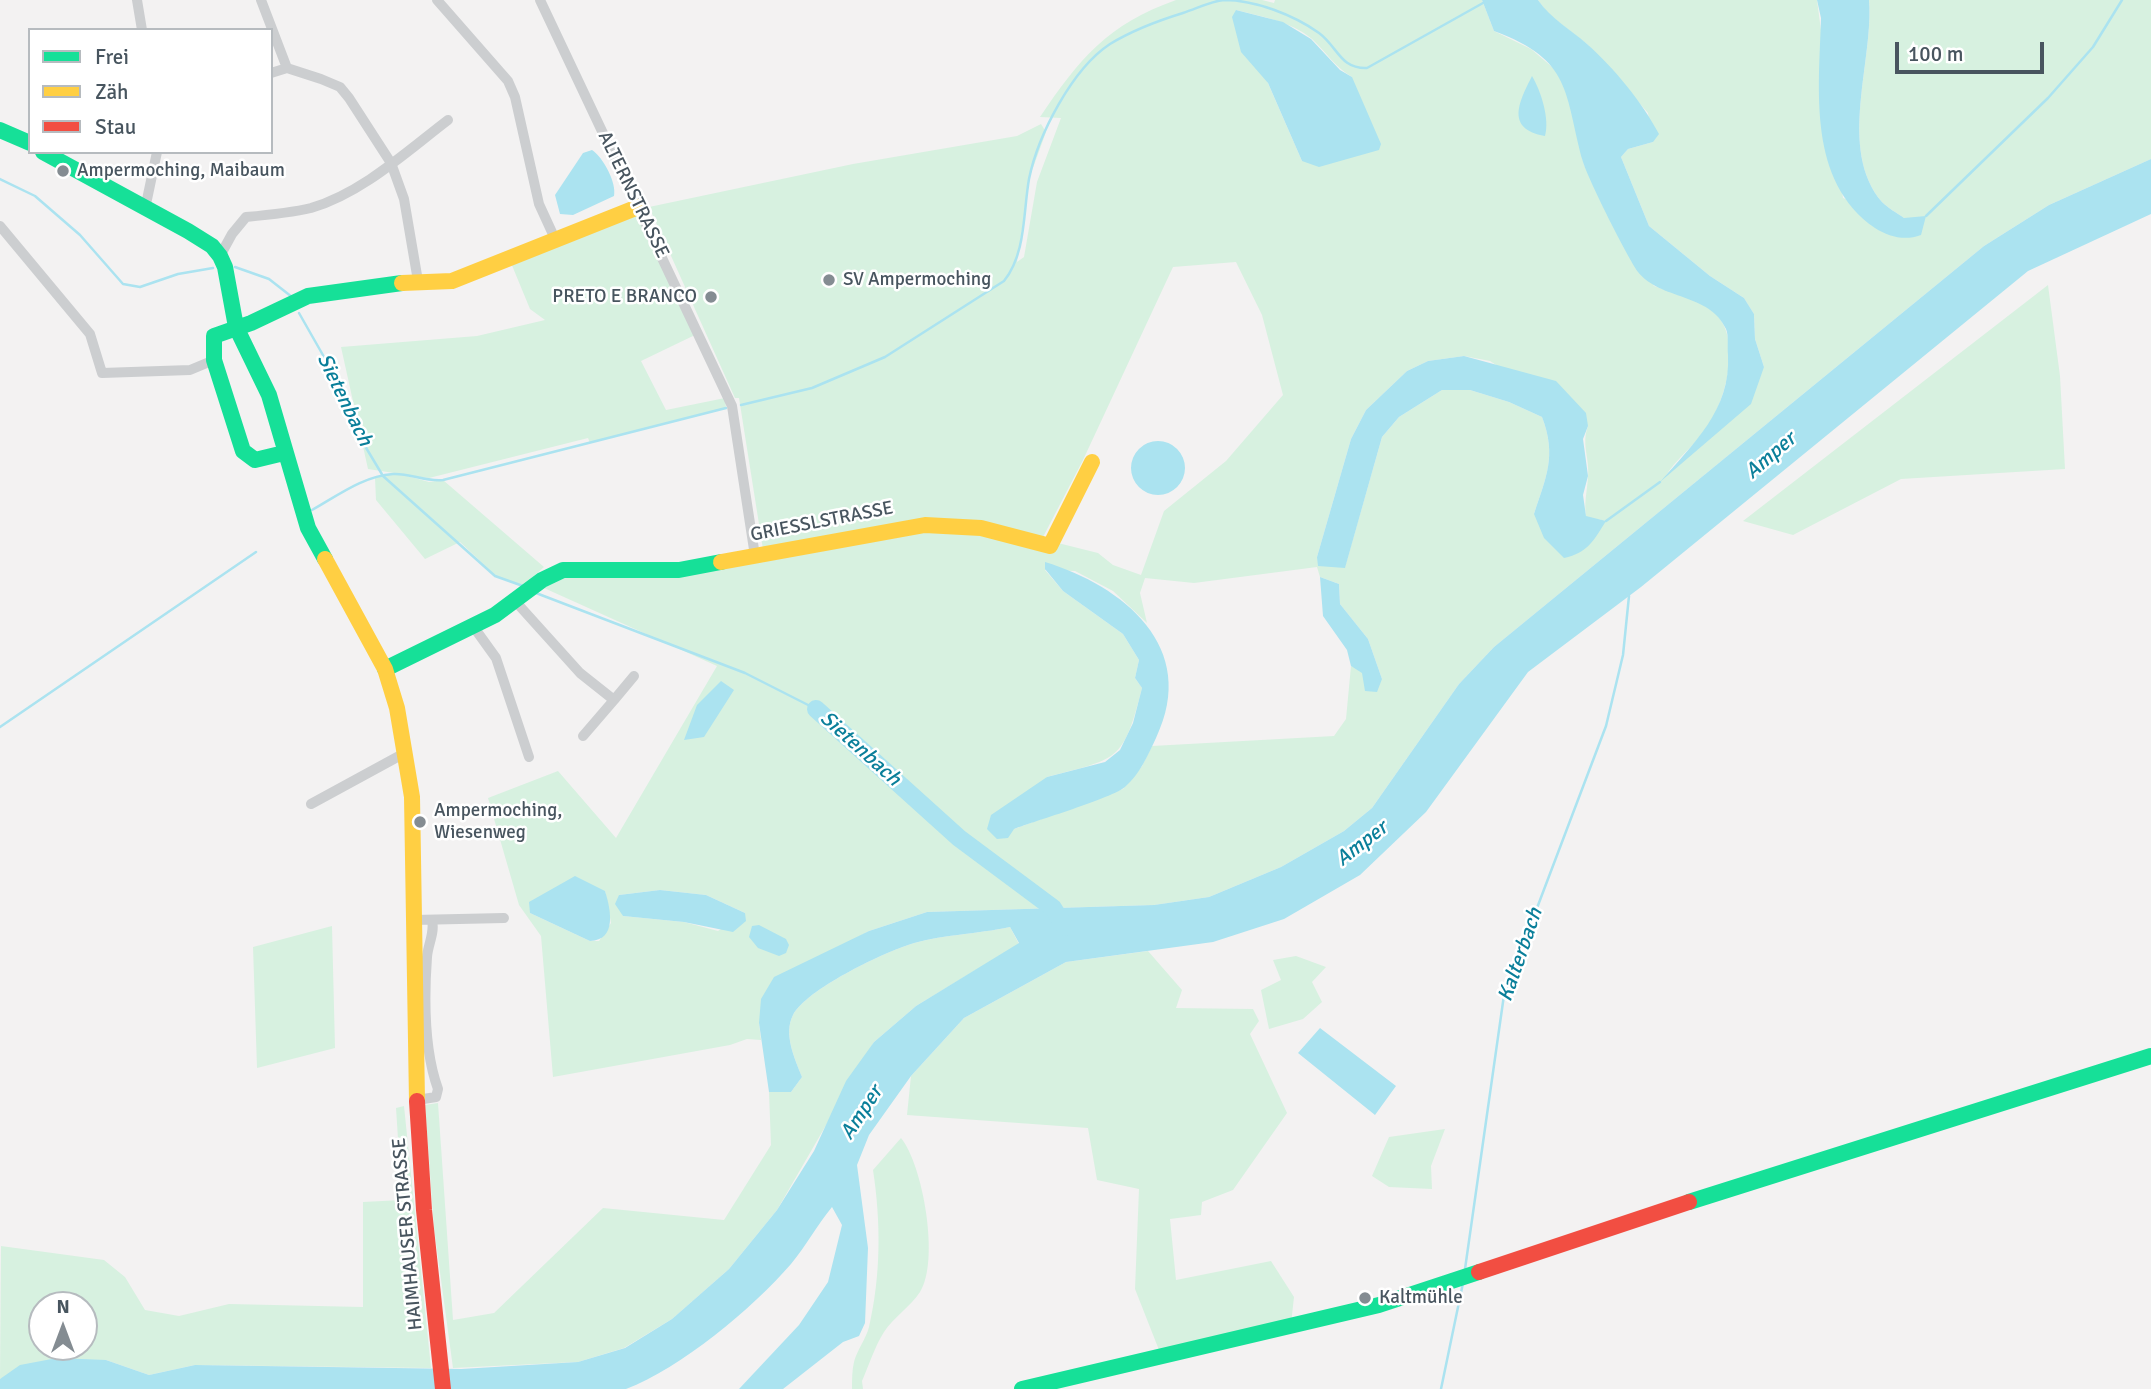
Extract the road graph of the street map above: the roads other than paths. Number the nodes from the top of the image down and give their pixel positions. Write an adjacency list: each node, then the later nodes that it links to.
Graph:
1 (137, 0): 5 (street)
2 (261, 0): 6 (street)
3 (437, 0): 20 (street)
4 (540, 0): 17 (street, ALTERNSTRASSE)
5 (142, 28)
6 (272, 28)
7 (273, 31): 8 (street)
8 (287, 68): 9 (street); 16 (street)
9 (273, 72)
10 (0, 120): 12 (main road)
11 (448, 120): 16 (street)
12 (0, 129): 13 (main road)
13 (28, 143)
14 (47, 154): 18 (main road)
15 (157, 154): 18 (street)
16 (391, 163): 21 (street); 22 (street)
17 (639, 207): 20 (main road); 27 (street, ALTERNSTRASSE)
18 (145, 209): 21 (main road)
19 (0, 226): 24 (street)
20 (556, 241): 22 (main road)
21 (220, 256): 23 (main road, HAIMHAUSER STRASSE)
22 (418, 281): 23 (main road)
23 (236, 327): 24 (main road); 25 (main road, HAIMHAUSER STRASSE)
24 (214, 359): 25 (main road)
25 (284, 453): 30 (main road, HAIMHAUSER STRASSE)
26 (1092, 462): 27 (main road, GRIESSLSTRASSE)
27 (755, 556): 28 (main road, GRIESSLSTRASSE)
28 (516, 602): 29 (main road, GRIESSLSTRASSE); 32 (street)
29 (473, 626): 30 (main road, GRIESSLSTRASSE); 35 (street)
30 (384, 669): 34 (main road, HAIMHAUSER STRASSE)
31 (634, 676): 32 (street)
32 (614, 699): 33 (street)
33 (583, 736)
34 (407, 755): 36 (street); 38 (main road, HAIMHAUSER STRASSE)
35 (529, 757)
36 (311, 804)
37 (504, 918): 39 (street)
38 (414, 920): 39 (street); 41 (main road, HAIMHAUSER STRASSE)
39 (432, 920): 41 (street)
40 (2151, 1056): 43 (main road)
41 (417, 1100): 42 (main road, HAIMHAUSER STRASSE)
42 (443, 1389)
43 (1022, 1389)

